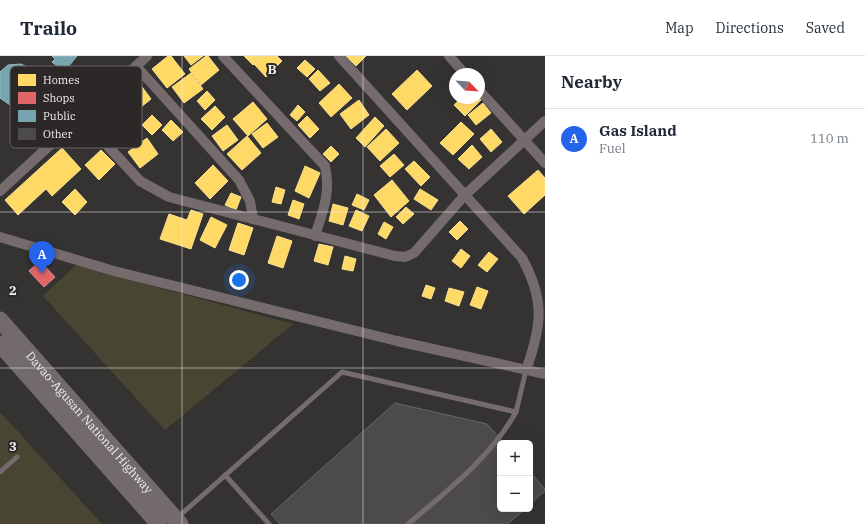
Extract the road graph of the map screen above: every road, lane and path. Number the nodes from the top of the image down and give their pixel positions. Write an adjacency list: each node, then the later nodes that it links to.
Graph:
1 (147, 56): 5 (street)
2 (223, 56): 17 (street)
3 (338, 56): 15 (street)
4 (449, 56): 6 (street)
5 (136, 66)
6 (460, 68)
7 (142, 73): 16 (street)
8 (485, 97): 10 (street)
9 (545, 121): 10 (street)
10 (524, 141): 13 (street); 15 (street)
11 (48, 148): 14 (street)
12 (110, 148): 16 (street)
13 (545, 163)
14 (0, 192)
15 (464, 196): 17 (street); 21 (street)
16 (253, 219): 17 (street)
17 (315, 236)
18 (0, 237): 21 (street)
19 (0, 320): 23 (highway, Davao-Agusan National Highway)
20 (0, 344): 23 (highway, Davao-Agusan National Highway)
21 (526, 370): 22 (street); 24 (lane)
22 (545, 374)
23 (69, 410): 28 (highway, Davao-Agusan National Highway); 29 (highway, Davao-Agusan National Highway)
24 (516, 412): 27 (lane); 31 (lane)
25 (17, 457): 26 (lane)
26 (0, 472)
27 (225, 475): 28 (lane); 30 (lane)
28 (178, 522)
29 (159, 524)
30 (269, 524)
31 (408, 524)

